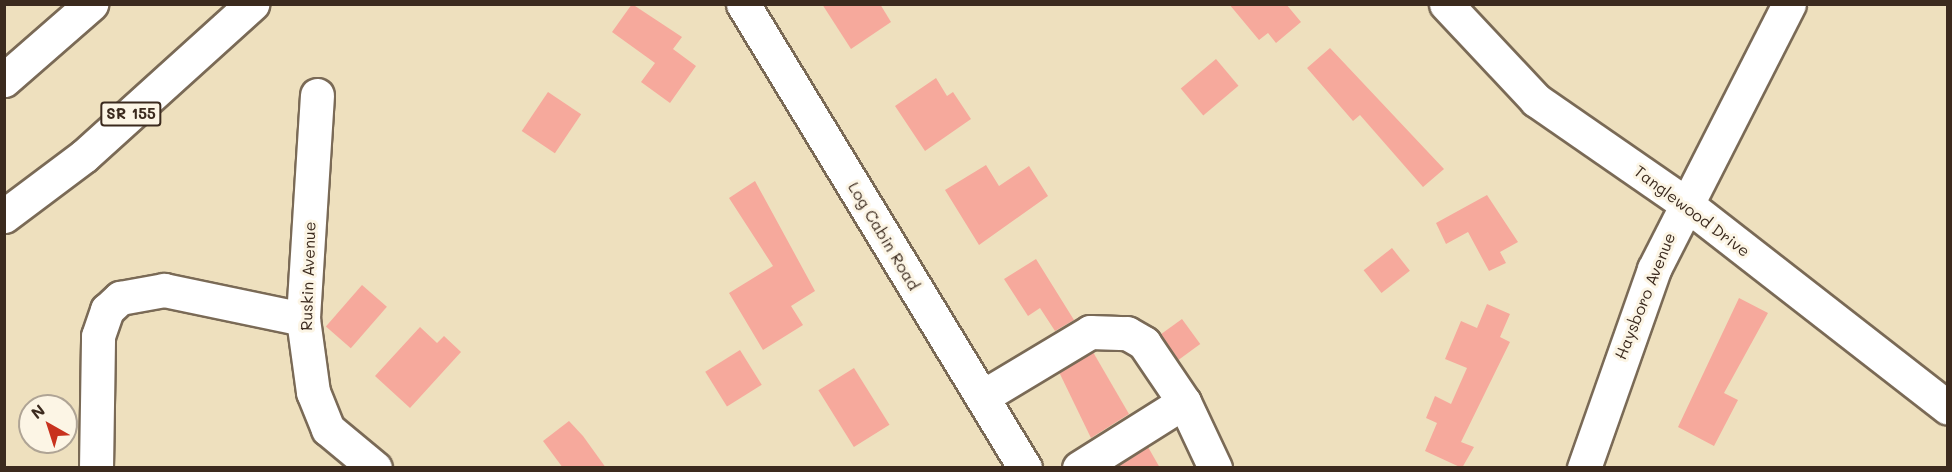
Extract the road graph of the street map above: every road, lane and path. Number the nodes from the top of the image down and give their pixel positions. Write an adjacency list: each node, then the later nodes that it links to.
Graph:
1 (91, 4): 6 (main road)
2 (252, 4): 11 (main road, SR 155)
3 (743, 4): 13 (main road, Log Cabin Road)
4 (1446, 4): 10 (main road, Tanglewood Drive)
5 (1789, 4): 10 (main road, Haysboro Avenue)
6 (56, 39): 7 (main road); 8 (main road)
7 (4, 71)
8 (4, 80)
9 (317, 95): 12 (main road, Ruskin Avenue)
10 (1685, 203): 15 (main road, Tanglewood Drive); 21 (main road, Haysboro Avenue)
11 (4, 216)
12 (303, 320): 16 (main road); 17 (main road, Ruskin Avenue)
13 (982, 397): 14 (main road); 18 (main road, Log Cabin Road)
14 (1184, 402): 19 (main road); 20 (main road)
15 (1947, 408)
16 (96, 468)
17 (375, 468)
18 (1025, 468)
19 (1079, 468)
20 (1215, 468)
21 (1584, 468)

